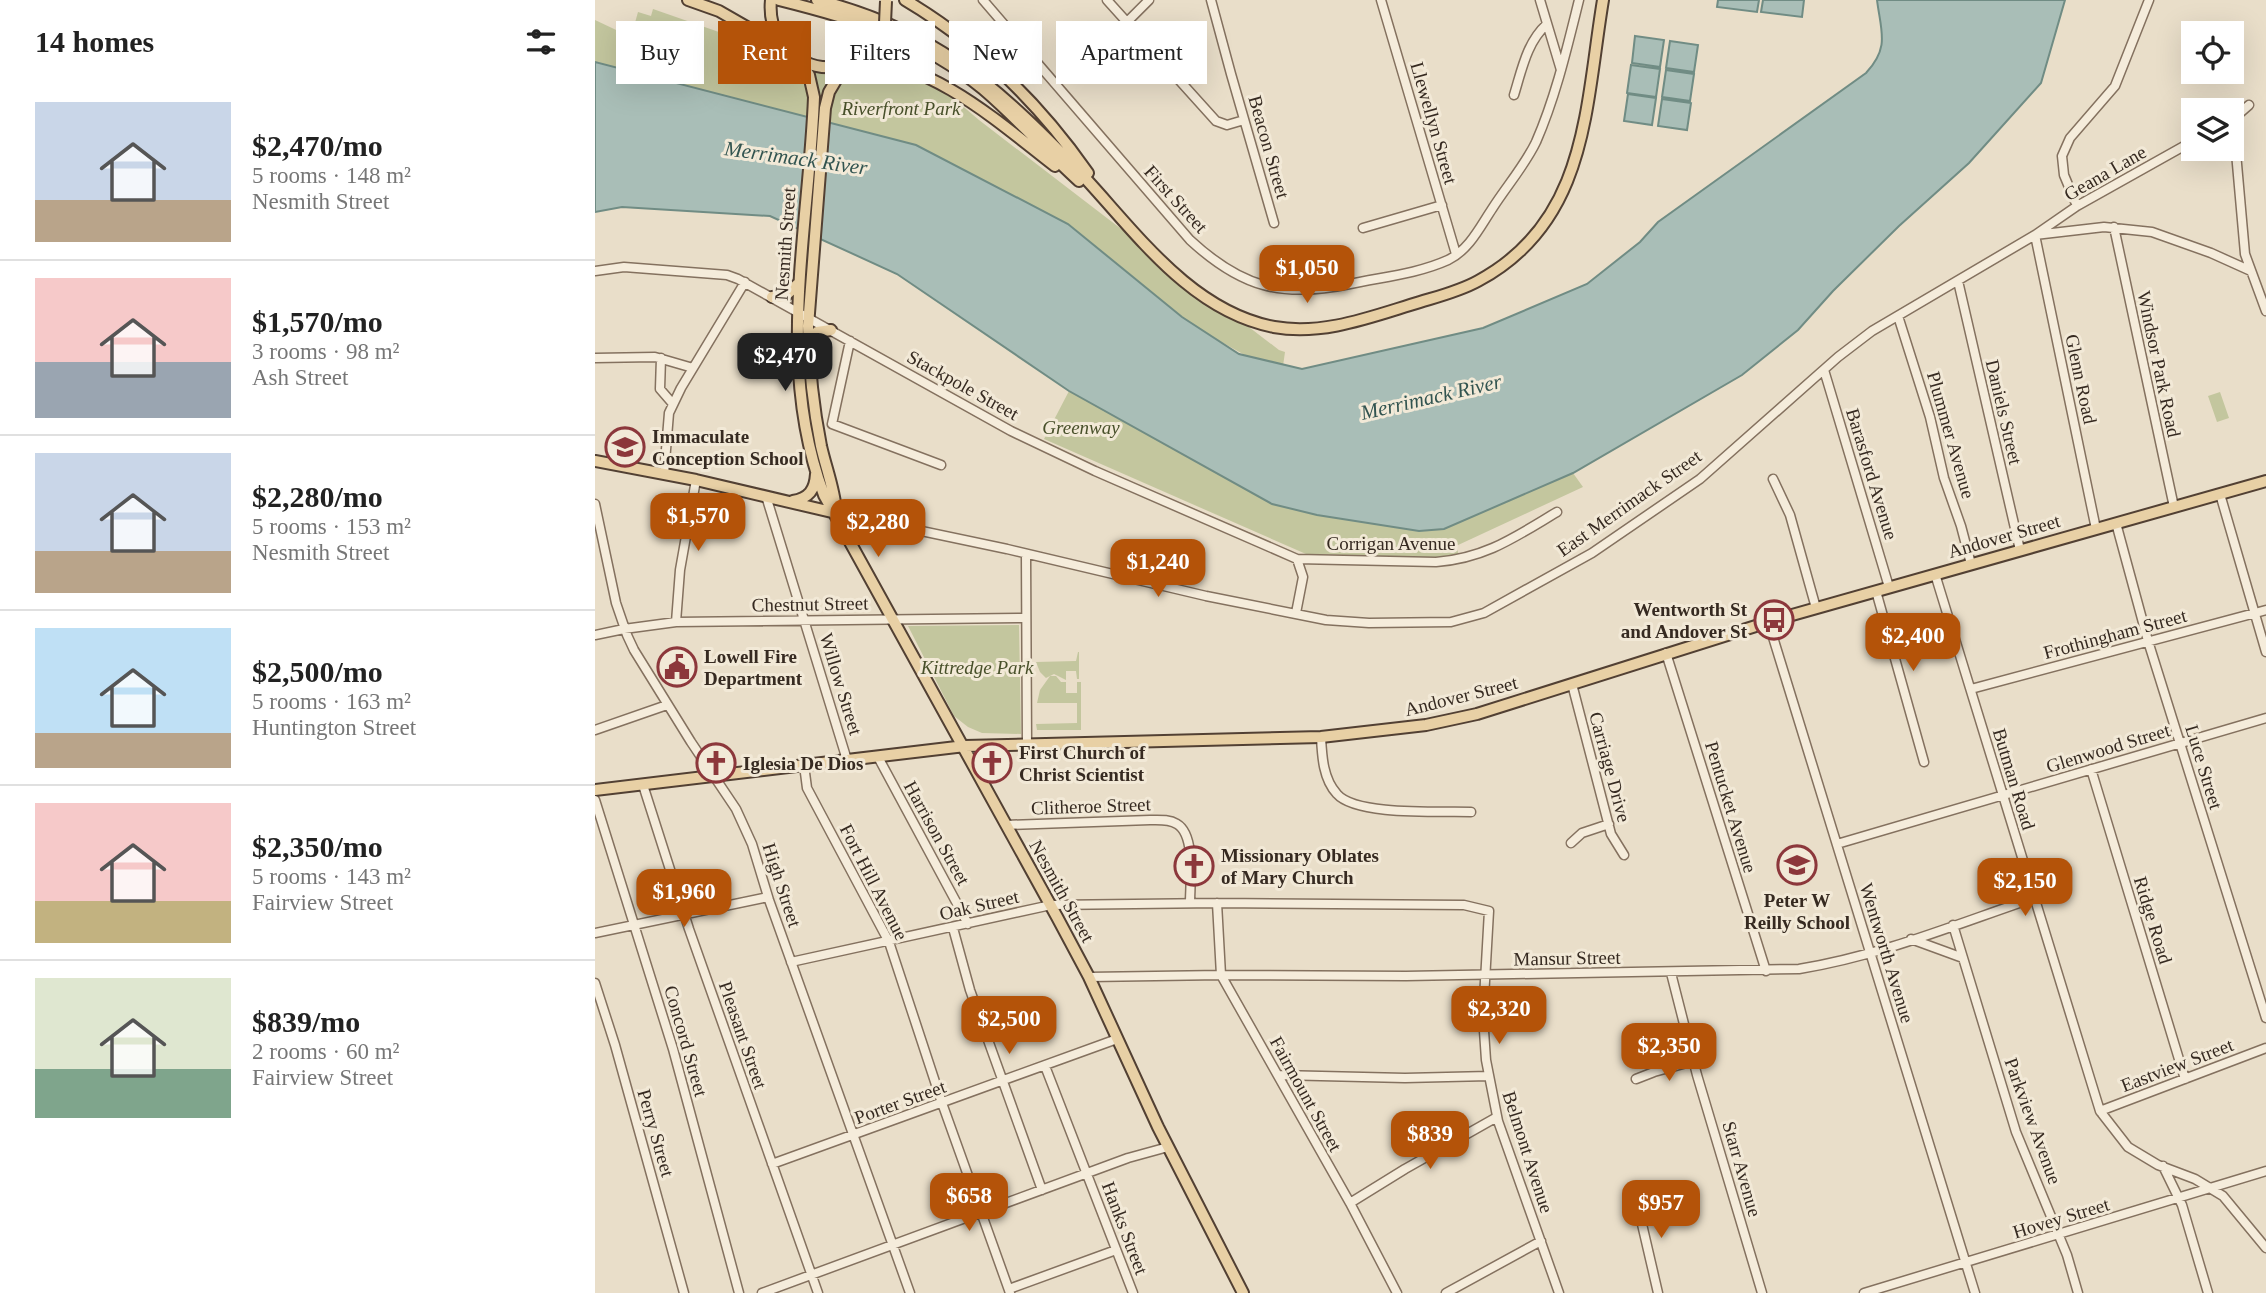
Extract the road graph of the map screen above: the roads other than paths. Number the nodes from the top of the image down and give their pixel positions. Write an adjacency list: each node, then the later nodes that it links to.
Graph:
1 (688, 0): 15 (main road)
2 (779, 0): 34 (main road)
3 (817, 0): 34 (main road)
4 (886, 0): 16 (main road, bridge)
5 (905, 0): 34 (main road)
6 (983, 0): 39 (street, First Street)
7 (1107, 0): 17 (street)
8 (1149, 0): 18 (street)
9 (1212, 0): 29 (street, Beacon Street)
10 (1381, 0): 32 (street, Llewellyn Street)
11 (1541, 0): 19 (street)
12 (1579, 0): 20 (street, First Street)
13 (1603, 0): 34 (main road)
14 (2149, 0): 33 (street)
15 (736, 21)
16 (885, 21)
17 (1126, 21)
18 (1128, 21)
19 (1547, 24): 20 (street); 25 (street)
20 (1562, 73): 39 (street, First Street)
21 (811, 79): 27 (main road, Nesmith Street)
22 (935, 83): 34 (main road)
23 (834, 84): 27 (main road, Nesmith Street)
24 (1183, 84): 29 (street)
25 (1514, 94)
26 (2249, 106): 28 (street)
27 (819, 107): 40 (main road, Nesmith Street)
28 (2244, 110)
29 (1244, 120): 35 (street, Beacon Street)
30 (2181, 148): 33 (street, Geana Lane)
31 (2236, 161): 42 (street)
32 (1442, 205): 37 (street); 39 (street, Llewellyn Street)
33 (2077, 206): 38 (street, Geana Lane)
34 (1118, 215)
35 (1275, 223)
36 (2114, 227): 38 (street, East Merrimack Street); 42 (street, East Merrimack Street); 70 (street, Windsor Park Road)
37 (1363, 228)
38 (2035, 235): 43 (street, East Merrimack Street); 74 (street, Glenn Road)
39 (1456, 254)
40 (806, 260): 45 (main road, Nesmith Street); 50 (main road, Nesmith Street)
41 (595, 271): 44 (street, Stackpole Street)
42 (2251, 271): 48 (street)
43 (1958, 281): 49 (street, East Merrimack Street); 75 (street, Daniels Street)
44 (745, 282): 46 (street, Stackpole Street); 56 (street)
45 (799, 284): 46 (main road); 47 (main road, Nesmith Street)
46 (772, 297): 47 (street, Stackpole Street)
47 (797, 310): 50 (street, Stackpole Street); 61 (main road, Nesmith Street)
48 (2266, 311)
49 (1898, 316): 57 (street, East Merrimack Street); 78 (street, Plummer Avenue)
50 (808, 317): 51 (street, Stackpole Street); 53 (main road, Nesmith Street)
51 (831, 330): 52 (street, Stackpole Street); 53 (main road)
52 (850, 341): 60 (street); 77 (street, Stackpole Street)
53 (808, 345): 72 (main road, Nesmith Street)
54 (595, 358): 55 (street)
55 (661, 358): 56 (street); 58 (street)
56 (693, 368): 58 (street)
57 (1823, 370): 80 (street, Barasford Avenue); 84 (street, East Merrimack Street)
58 (673, 404): 62 (street)
59 (595, 460): 62 (main road, East Merrimack Street)
60 (941, 465)
61 (816, 470): 68 (main road); 72 (main road, Nesmith Street)
62 (664, 474): 63 (main road, East Merrimack Street)
63 (696, 480): 67 (main road, East Merrimack Street); 90 (street)
64 (1773, 480): 82 (street)
65 (2266, 481): 66 (main road, Andover Street)
66 (2220, 494): 70 (main road, Andover Street); 85 (street)
67 (767, 496): 68 (main road, East Merrimack Street); 88 (street, Willow Street)
68 (783, 500): 72 (main road, East Merrimack Street)
69 (595, 504): 91 (street, High Street)
70 (2174, 507): 73 (main road, Andover Street)
71 (1557, 512): 77 (street, Corrigan Avenue)
72 (836, 513): 76 (street, East Merrimack Street); 87 (main road, Nesmith Street)
73 (2116, 523): 74 (main road, Andover Street); 93 (street, Luce Street)
74 (2095, 529): 75 (main road, Andover Street)
75 (2020, 550): 78 (main road, Andover Street)
76 (1026, 554): 84 (street, East Merrimack Street); 86 (street)
77 (1297, 559): 84 (street)
78 (1971, 564): 79 (main road, Andover Street)
79 (1935, 574): 80 (main road, Andover Street); 97 (street, Butman Road)
80 (1889, 587): 81 (main road, Andover Street)
81 (1876, 591): 82 (main road, Andover Street); 107 (street)
82 (1816, 608): 89 (main road, Andover Street)
83 (2266, 610): 85 (street, Frothingham Street)
84 (1296, 613)
85 (2255, 613): 93 (street, Frothingham Street); 94 (street)
86 (1026, 618): 87 (street, Chestnut Street); 104 (street)
87 (893, 619): 88 (street, Chestnut Street); 103 (main road, Nesmith Street)
88 (805, 620): 90 (street, Chestnut Street); 106 (street, Willow Street)
89 (1769, 621): 95 (main road, Andover Street); 119 (street, Wentworth Avenue)
90 (675, 622): 91 (street, Chestnut Street)
91 (624, 629): 92 (street, Chestnut Street); 98 (street, High Street)
92 (595, 635)
93 (2148, 641): 97 (street, Frothingham Street); 102 (street, Luce Street)
94 (2266, 652)
95 (1666, 653): 96 (main road, Andover Street); 137 (street, Pentucket Avenue)
96 (1572, 684): 101 (main road, Andover Street); 116 (street, Carriage Drive)
97 (1971, 689): 113 (street, Butman Road)
98 (667, 705): 100 (street); 110 (street, High Street)
99 (2266, 718): 102 (street, Glenwood Street)
100 (595, 730)
101 (1321, 737): 104 (main road, Andover Street); 115 (street)
102 (2180, 743): 109 (street, Glenwood Street); 143 (street, Luce Street)
103 (965, 746): 104 (main road, Andover Street); 105 (main road, Andover Street); 117 (main road, Nesmith Street)
104 (1027, 746)
105 (878, 757): 106 (main road, Andover Street); 128 (street, Harrison Street)
106 (847, 760): 108 (main road, Andover Street)
107 (1924, 762)
108 (804, 765): 110 (main road, Andover Street); 133 (street, Fort Hill Avenue)
109 (2091, 769): 113 (street, Glenwood Street); 151 (street, Ridge Road)
110 (716, 777): 111 (main road, Andover Street); 121 (street, High Street)
111 (643, 785): 112 (main road, Andover Street); 126 (street, Pleasant Street)
112 (595, 790)
113 (2003, 796): 119 (street, Glenwood Street); 122 (street, Butman Road)
114 (595, 800): 127 (street, Concord Street)
115 (1471, 812)
116 (1609, 824): 118 (street); 120 (street, Carriage Drive)
117 (1006, 825): 123 (street, Clitheroe Street); 125 (main road, Nesmith Street)
118 (1571, 843)
119 (1837, 844): 134 (street, Wentworth Avenue)
120 (1624, 855)
121 (768, 897): 126 (street); 136 (street, High Street)
122 (2034, 898): 129 (street, Mansur Street); 154 (street, Butman Road)
123 (1190, 903): 124 (street, Oak Street); 125 (street, Oak Street)
124 (1217, 903): 139 (street, Fairmount Street); 140 (street, Belmont Avenue)
125 (1051, 905): 128 (street, Oak Street); 141 (main road, Nesmith Street)
126 (685, 914): 127 (street); 158 (street, Pleasant Street)
127 (634, 924): 131 (street); 177 (street, Concord Street)
128 (968, 924): 130 (street, Oak Street)
129 (1953, 925): 132 (street, Mansur Street); 135 (street, Parkview Avenue)
130 (953, 928): 133 (street, Oak Street); 152 (street)
131 (595, 933)
132 (1911, 939): 134 (street, Mansur Street); 135 (street)
133 (889, 942): 136 (street, Oak Street); 153 (street, Fort Hill Avenue)
134 (1871, 953): 137 (street, Mansur Street); 173 (street, Wentworth Avenue)
135 (1963, 958): 168 (street, Parkview Avenue)
136 (791, 962): 156 (street, High Street)
137 (1766, 971): 138 (street, Mansur Street)
138 (1671, 973): 140 (street, Mansur Street); 146 (street, Starr Avenue)
139 (1221, 975): 140 (street, Mansur Street); 141 (street, Mansur Street); 148 (street, Fairmount Street)
140 (1486, 975): 149 (street, Belmont Avenue)
141 (1089, 977): 144 (main road, Nesmith Street)
142 (595, 983): 176 (street, Perry Street)
143 (2266, 1018)
144 (1117, 1039): 147 (street, Porter Street); 157 (main road, Nesmith Street)
145 (2266, 1048): 151 (street, Eastview Street)
146 (1694, 1061): 150 (street); 187 (street, Starr Avenue)
147 (1045, 1066): 152 (street, Porter Street); 161 (street, Hanks Street)
148 (1279, 1076): 149 (street); 166 (street, Fairmount Street)
149 (1489, 1076): 155 (street, Belmont Avenue)
150 (1636, 1079)
151 (2185, 1079): 154 (street, Eastview Street)
152 (1002, 1080): 153 (street, Porter Street); 163 (street)
153 (942, 1103): 156 (street, Porter Street); 167 (street, Fort Hill Avenue)
154 (2100, 1111): 159 (street, Butman Road)
155 (1497, 1117): 166 (street); 169 (street, Belmont Avenue)
156 (853, 1136): 158 (street, Porter Street); 170 (street, High Street)
157 (1167, 1147): 161 (street); 182 (main road, Nesmith Street)
158 (772, 1164): 174 (street, Pleasant Street)
159 (2163, 1167): 162 (street, Butman Road); 165 (street)
160 (2266, 1171): 162 (street, Hovey Street)
161 (1088, 1174): 163 (street); 172 (street, Hanks Street)
162 (2210, 1188): 165 (street, Hovey Street); 171 (street, Butman Road)
163 (1042, 1190): 167 (street)
164 (1635, 1194): 186 (street)
165 (2178, 1198): 168 (street, Hovey Street); 191 (street)
166 (1350, 1203): 183 (street, Fairmount Street)
167 (982, 1213): 170 (street); 175 (street, Fort Hill Avenue)
168 (2058, 1235): 173 (street, Hovey Street); 190 (street, Parkview Avenue)
169 (1541, 1241): 184 (street); 185 (street, Belmont Avenue)
170 (893, 1247): 174 (street); 180 (street, High Street)
171 (2266, 1248)
172 (1116, 1250): 175 (street); 181 (street, Hanks Street)
173 (1966, 1263): 188 (street, Hovey Street); 189 (street, Wentworth Avenue)
174 (812, 1276): 178 (street); 179 (street, Pleasant Street)
175 (1009, 1291)
176 (684, 1293)
177 (740, 1293)
178 (762, 1293)
179 (818, 1293)
180 (910, 1293)
181 (1133, 1293)
182 (1243, 1293)
183 (1397, 1293)
184 (1446, 1293)
185 (1559, 1293)
186 (1658, 1293)
187 (1762, 1293)
188 (1864, 1293)
189 (1975, 1293)
190 (2078, 1293)
191 (2208, 1293)

